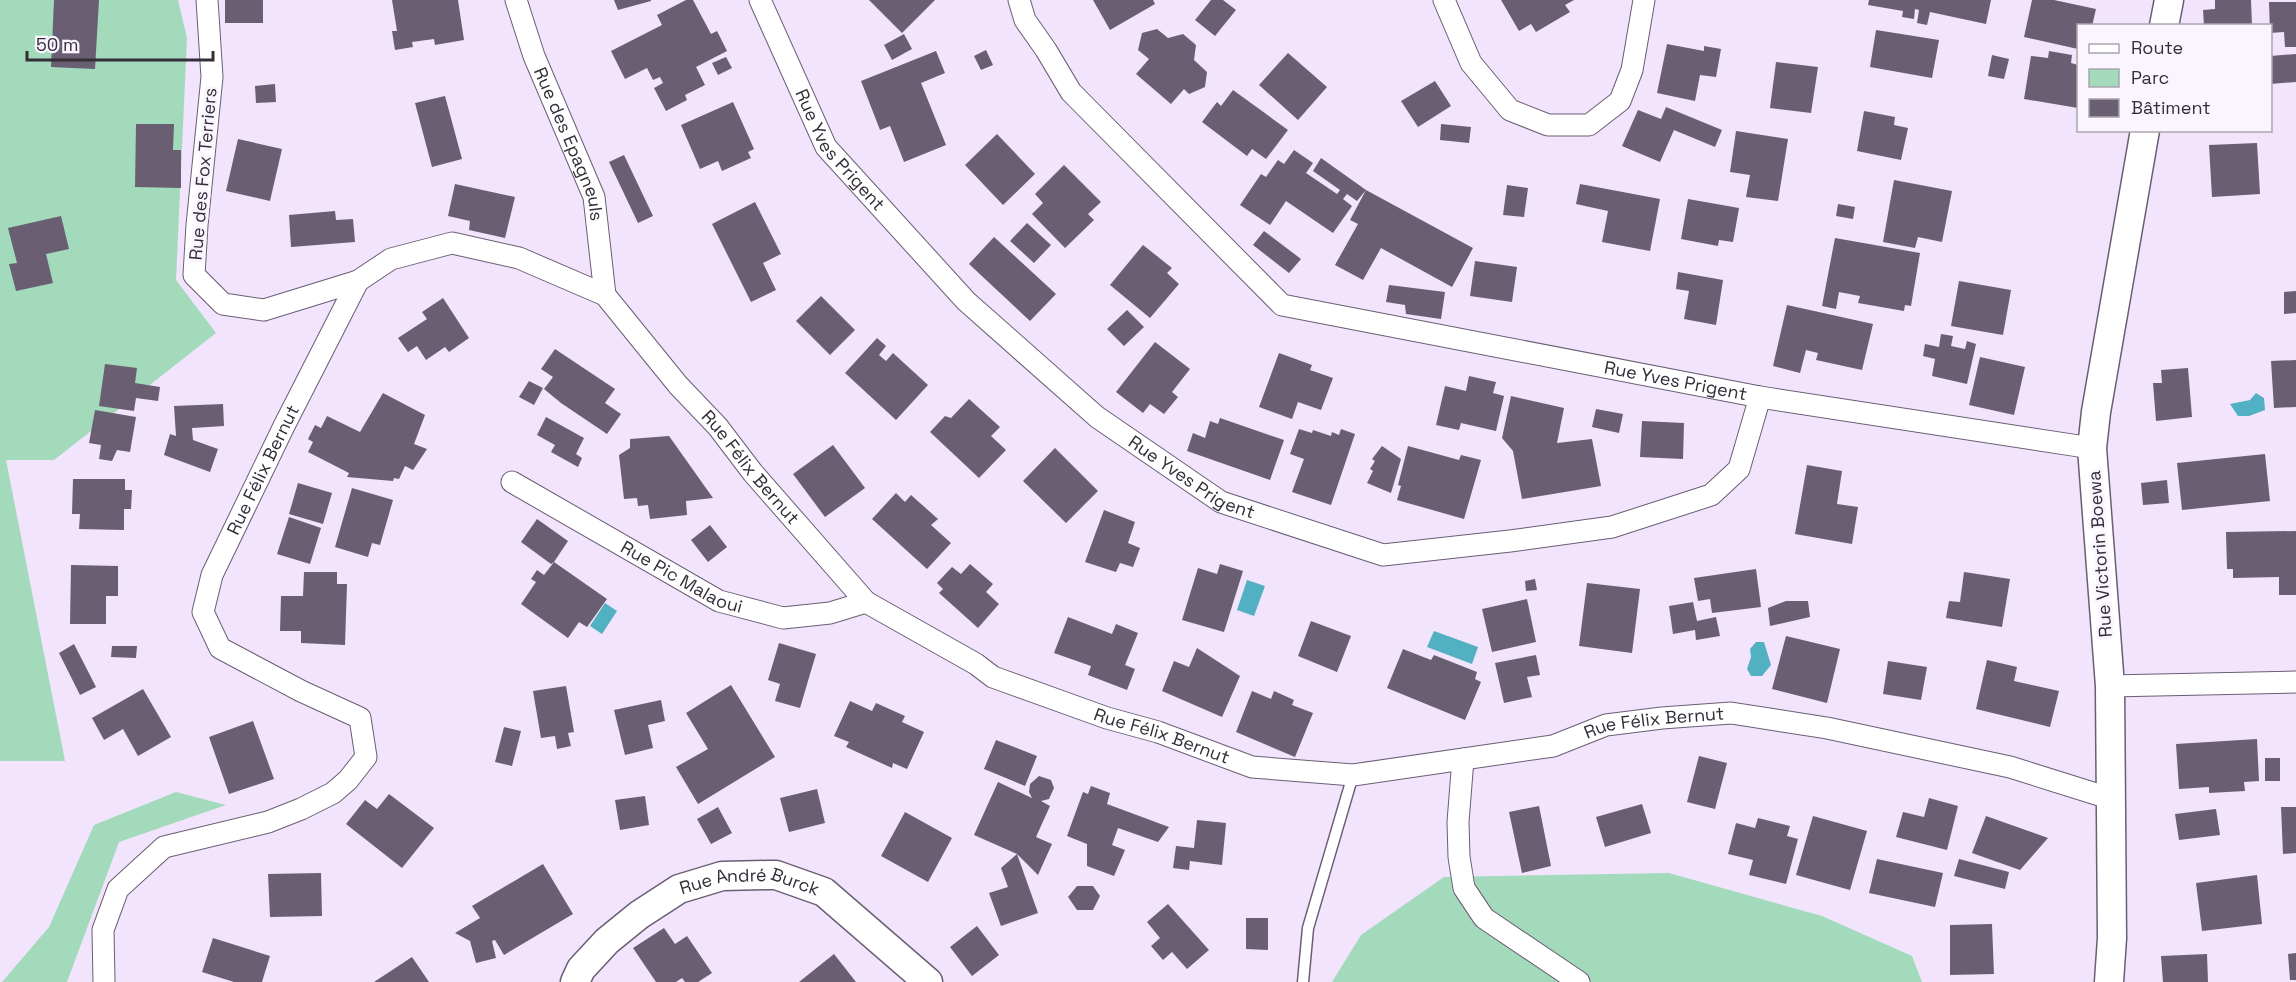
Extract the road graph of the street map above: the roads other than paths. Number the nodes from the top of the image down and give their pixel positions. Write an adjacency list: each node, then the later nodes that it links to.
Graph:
1 (207, 0): 10 (street, Rue des Fox Terriers)
2 (516, 0): 11 (street, Rue des Epagneuls)
3 (760, 0): 12 (street, Rue Yves Prigent)
4 (1019, 0): 12 (street, Rue Yves Prigent)
5 (1444, 0): 6 (street)
6 (1644, 0)
7 (2169, 0): 8 (street)
8 (2164, 24)
9 (2145, 132): 13 (street, Rue Victorin Boewa)
10 (358, 281): 11 (street, Rue Félix Bernut); 21 (street, Rue Félix Bernut)
11 (605, 294): 15 (street, Rue Félix Bernut)
12 (1760, 397): 13 (street, Rue Yves Prigent)
13 (2092, 448): 17 (street, Rue Victorin Boewa)
14 (512, 482): 15 (street, Rue Pic Malaoui)
15 (866, 602): 19 (street, Rue Félix Bernut)
16 (2296, 682): 17 (street)
17 (2110, 686): 20 (street, Rue Victorin Boewa)
18 (1463, 759): 19 (street, Rue Félix Bernut); 20 (street, Rue Félix Bernut); 25 (street)
19 (1353, 775): 24 (lane)
20 (2112, 799): 26 (street, Rue Victorin Boewa)
21 (104, 982)
22 (575, 982): 23 (street, Rue André Burck)
23 (928, 982)
24 (1303, 982)
25 (1580, 982)
26 (2109, 982)

